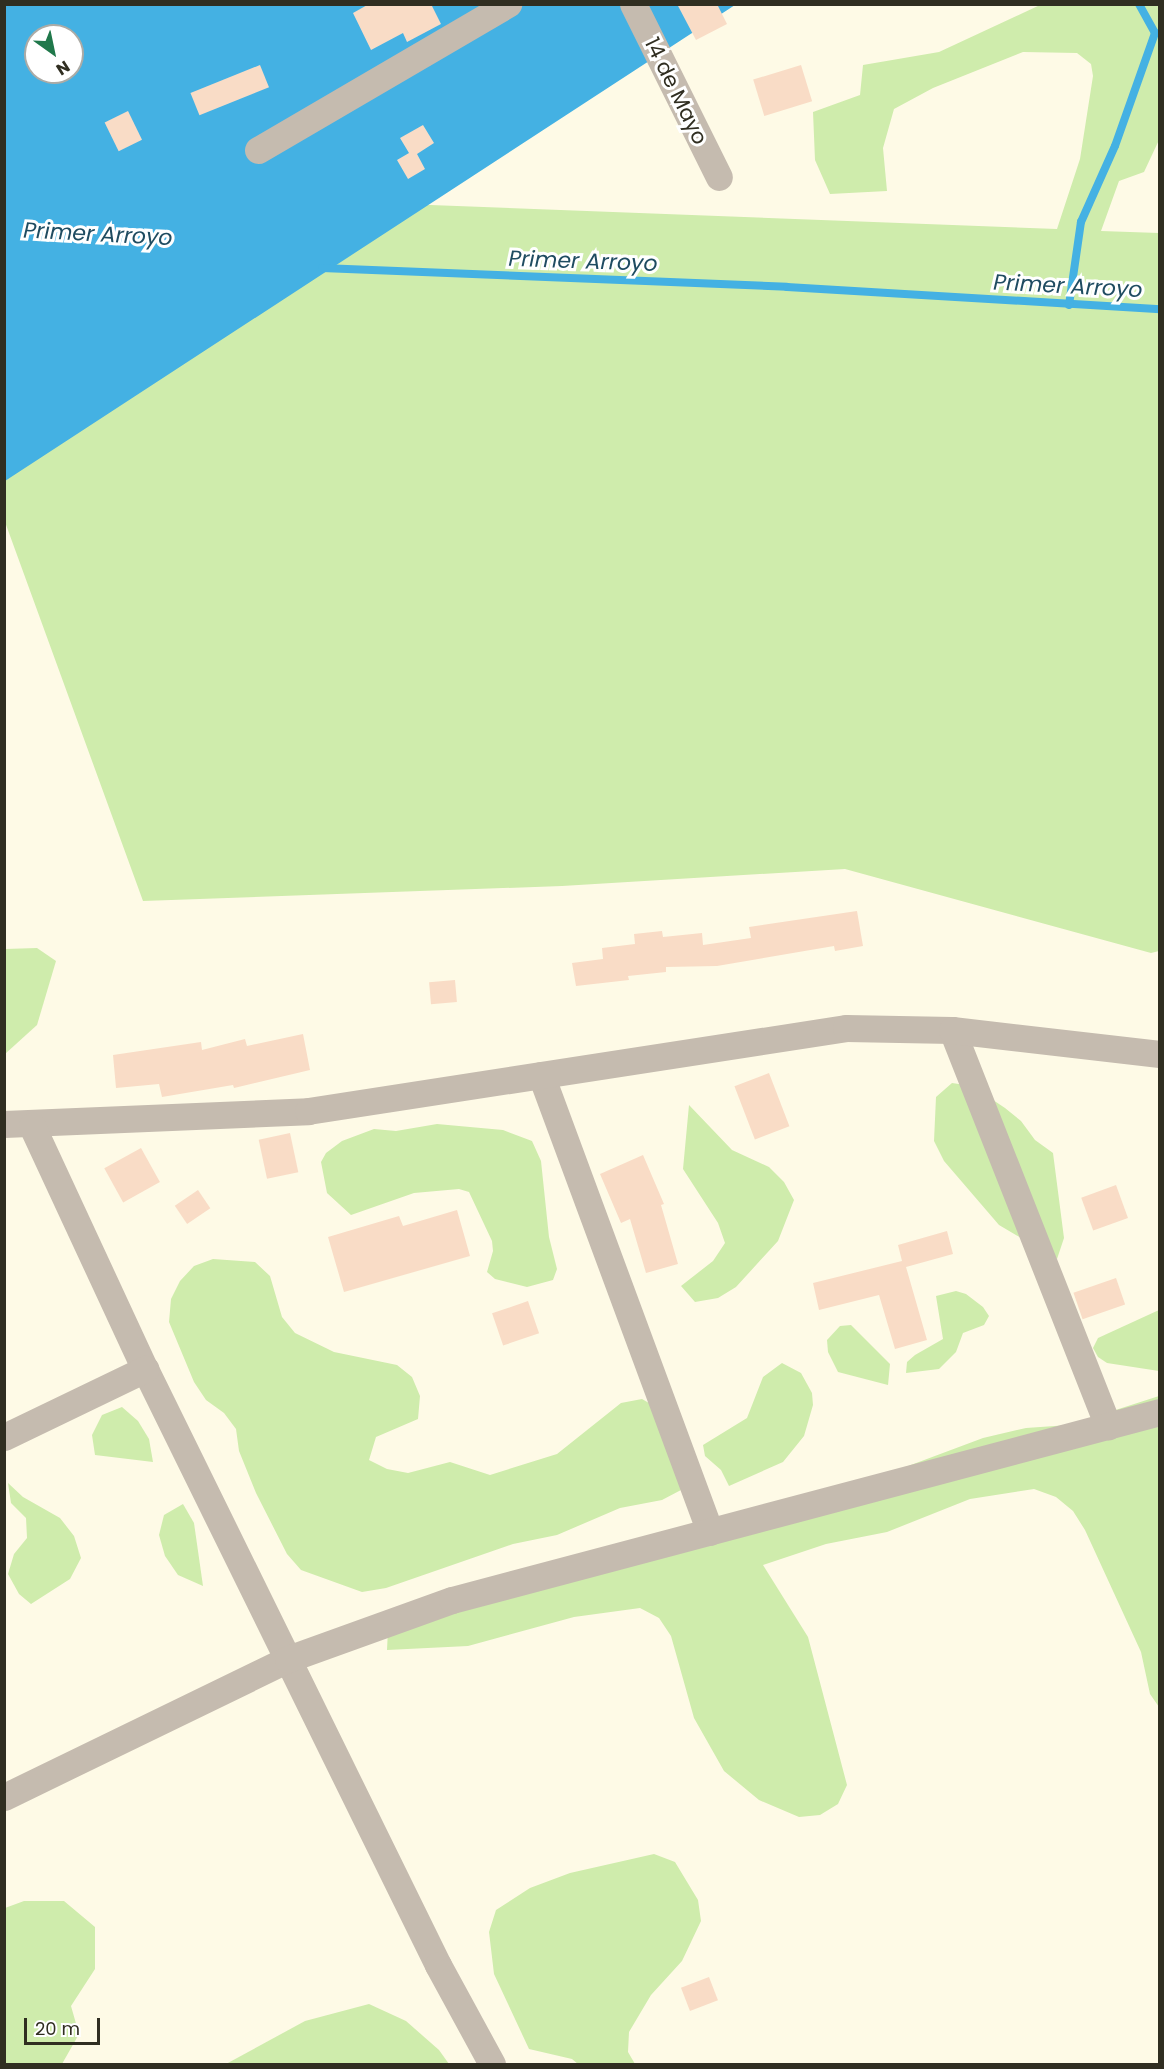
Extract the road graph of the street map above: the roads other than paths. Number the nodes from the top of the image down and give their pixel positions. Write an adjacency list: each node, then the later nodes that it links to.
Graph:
1 (508, 4): 3 (street)
2 (633, 4): 4 (street, 14 de Mayo)
3 (258, 150)
4 (718, 177)
5 (952, 1030): 6 (street); 7 (street); 12 (street)
6 (1160, 1054)
7 (541, 1075): 9 (street); 14 (street)
8 (4, 1124): 9 (street)
9 (32, 1126): 10 (street)
10 (145, 1369): 13 (street); 15 (street)
11 (1160, 1412): 12 (street)
12 (1108, 1426): 14 (street)
13 (4, 1437)
14 (710, 1532): 15 (street)
15 (288, 1659): 16 (street); 17 (street)
16 (4, 1797)
17 (492, 2064)

